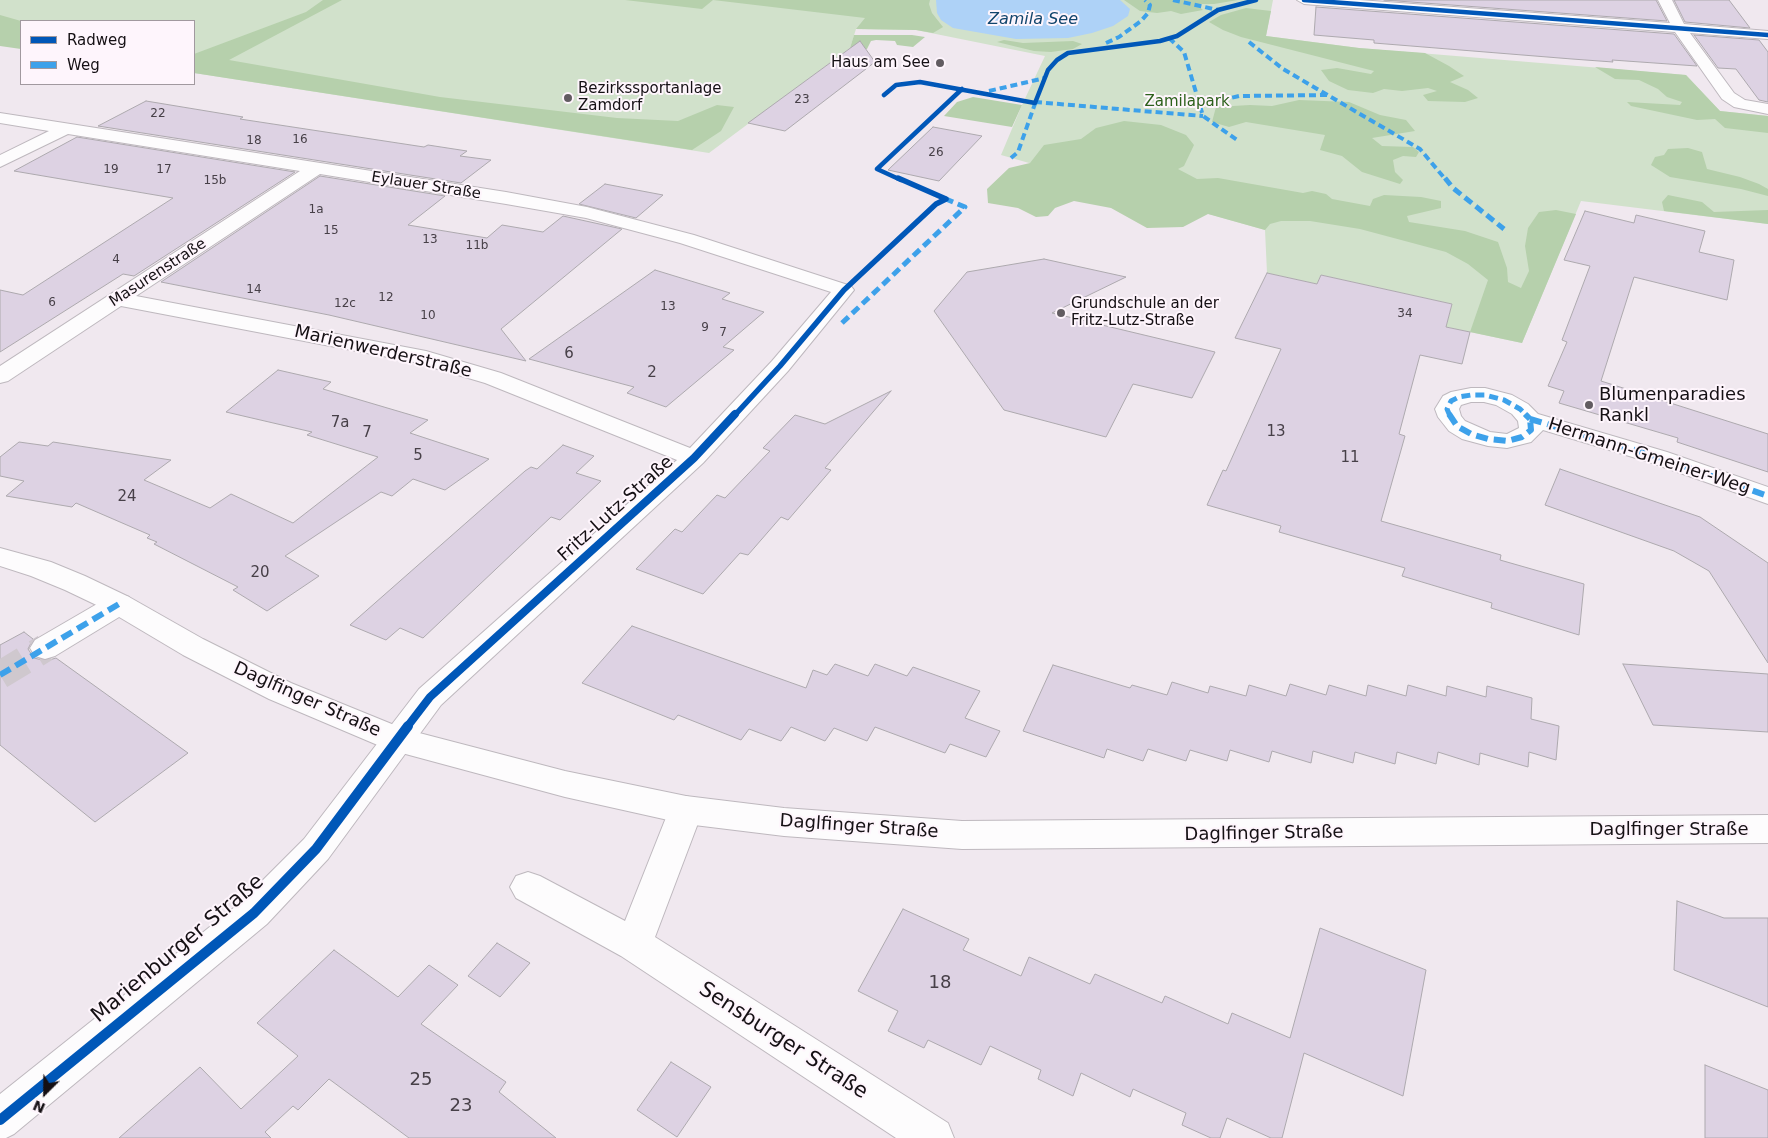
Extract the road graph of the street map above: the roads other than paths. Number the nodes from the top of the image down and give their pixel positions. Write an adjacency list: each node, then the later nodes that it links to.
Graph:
1 (1304, 0): 3 (street)
2 (1665, 0): 4 (street)
3 (1475, 6): 4 (street)
4 (1679, 28): 5 (street); 6 (street)
5 (1768, 35)
6 (1768, 109)
7 (0, 118): 8 (street, Eylauer Straße)
8 (67, 128): 9 (street); 10 (street, Eylauer Straße)
9 (0, 162)
10 (316, 169): 11 (street, Eylauer Straße); 12 (street, Masurenstraße)
11 (844, 290): 15 (street, Fritz-Lutz-Straße)
12 (119, 299): 13 (street, Masurenstraße); 15 (street, Marienwerderstraße)
13 (0, 376)
14 (1530, 419): 16 (street, Hermann-Gmeiner-Weg)
15 (694, 458): 20 (street, Fritz-Lutz-Straße)
16 (1768, 496)
17 (0, 557): 18 (street, Daglfinger Straße)
18 (119, 604): 19 (street); 20 (street, Daglfinger Straße)
19 (45, 648)
20 (398, 740): 21 (street, Daglfinger Straße); 25 (street, Marienburger Straße)
21 (686, 810): 22 (street, Daglfinger Straße); 24 (street)
22 (1768, 829)
23 (528, 886): 24 (street, Sensburger Straße)
24 (634, 944): 26 (street, Sensburger Straße)
25 (0, 1120)
26 (931, 1138)

